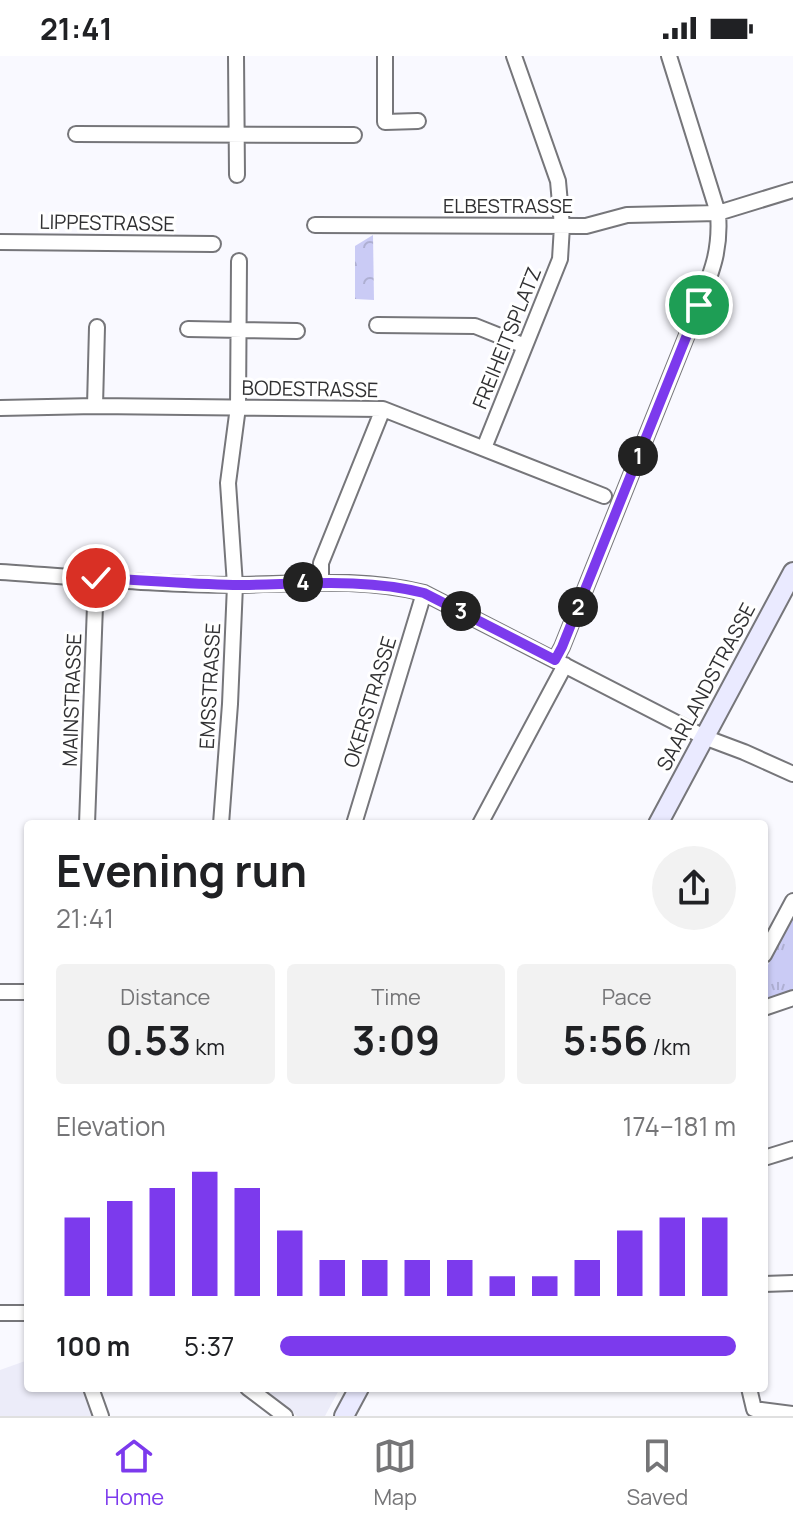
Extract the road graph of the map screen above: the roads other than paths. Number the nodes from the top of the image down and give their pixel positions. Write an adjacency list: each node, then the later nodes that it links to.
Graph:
1 (236, 56): 7 (street)
2 (385, 56): 5 (street)
3 (514, 56): 13 (street, FREIHEITSPLATZ)
4 (669, 56): 11 (street)
5 (418, 121)
6 (76, 134): 7 (street)
7 (236, 135): 8 (street); 9 (street)
8 (354, 135)
9 (237, 175)
10 (793, 190): 11 (street, ELBESTRASSE)
11 (718, 213): 13 (street, ELBESTRASSE); 35 (street)
12 (315, 225): 13 (street, ELBESTRASSE)
13 (562, 226): 22 (street, FREIHEITSPLATZ)
14 (0, 242): 15 (street, LIPPESTRASSE)
15 (213, 244)
16 (239, 261): 20 (street, EMSSTRASSE)
17 (377, 325): 22 (street)
18 (97, 327): 23 (street)
19 (188, 329): 20 (street)
20 (238, 331): 21 (street); 24 (street, EMSSTRASSE)
21 (297, 331)
22 (525, 346): 27 (street, FREIHEITSPLATZ)
23 (95, 406): 24 (street, BODESTRASSE); 25 (street, BODESTRASSE)
24 (238, 407): 26 (street, BODESTRASSE); 33 (street, EMSSTRASSE)
25 (0, 408)
26 (383, 409): 27 (street, BODESTRASSE); 32 (street)
27 (484, 448): 28 (street, BODESTRASSE)
28 (604, 496)
29 (0, 572): 31 (street)
30 (793, 572): 36 (street, SAARLANDSTRASSE)
31 (96, 578): 33 (street); 38 (street, MAINSTRASSE)
32 (321, 582): 33 (street); 34 (street)
33 (235, 585): 39 (street, EMSSTRASSE)
34 (424, 593): 35 (street); 40 (street, OKERSTRASSE)
35 (560, 662): 36 (street); 41 (street)
36 (704, 737): 37 (street); 42 (street, SAARLANDSTRASSE)
37 (793, 774)
38 (87, 820)
39 (221, 820)
40 (355, 820)
41 (482, 820)
42 (660, 820)
43 (793, 901): 44 (street)
44 (768, 948)
45 (0, 992): 46 (street)
46 (24, 992)
47 (793, 998): 48 (street)
48 (768, 1007)
49 (793, 1149): 50 (street)
50 (768, 1157)
51 (793, 1283): 52 (street)
52 (768, 1284)
53 (0, 1313): 54 (street)
54 (24, 1313)
55 (92, 1392): 60 (street)
56 (253, 1392): 61 (street)
57 (357, 1392): 62 (street)
58 (750, 1392): 59 (street)
59 (793, 1414)
60 (101, 1416)
61 (285, 1416)
62 (344, 1416)

